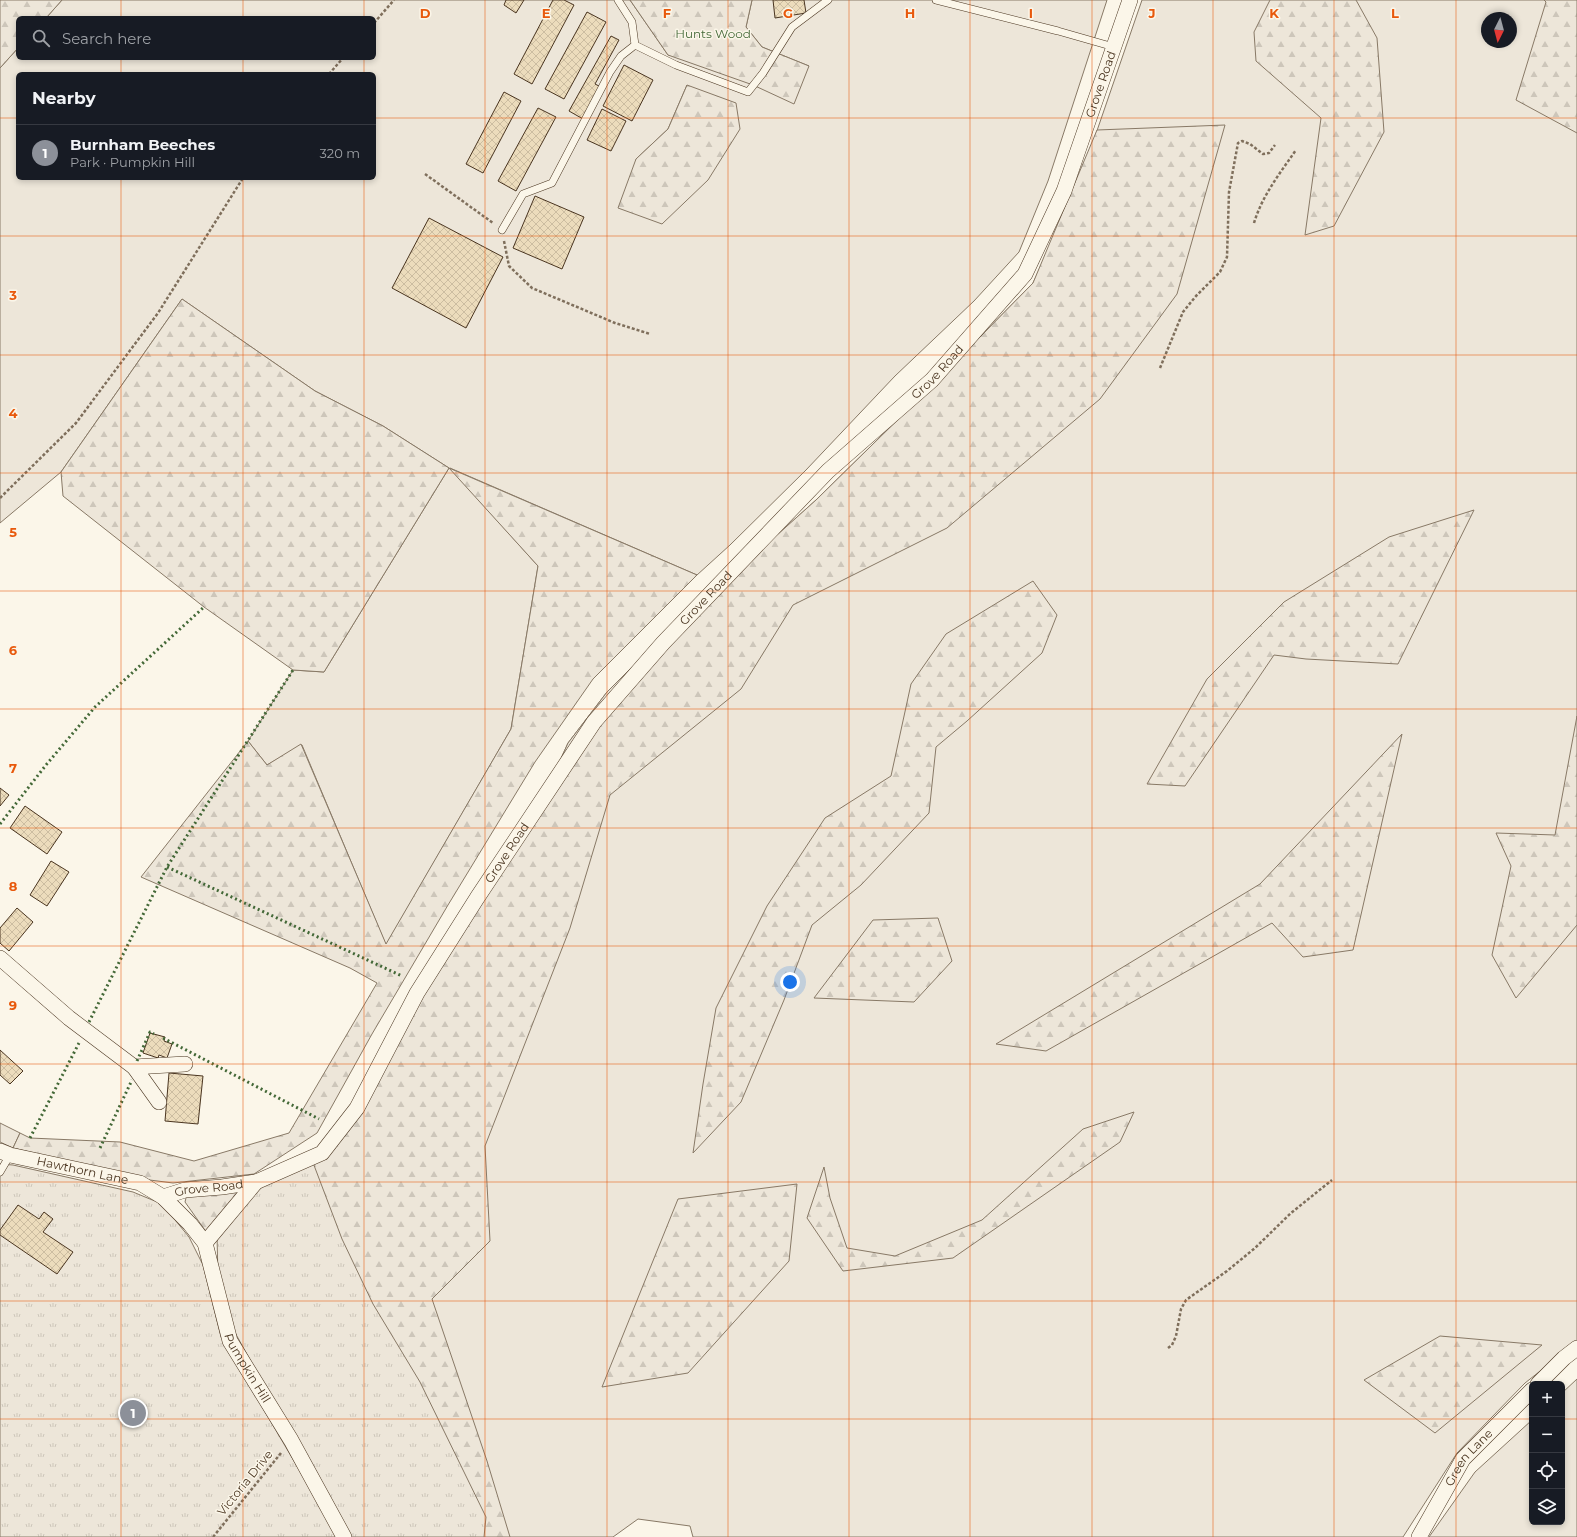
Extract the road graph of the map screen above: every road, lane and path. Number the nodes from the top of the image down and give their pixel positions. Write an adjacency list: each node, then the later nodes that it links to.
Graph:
1 (394, 0): 6 (path)
2 (618, 0): 7 (lane)
3 (828, 0): 7 (lane)
4 (936, 0): 8 (lane)
5 (1130, 0): 8 (street, Grove Road)
6 (376, 21)
7 (635, 45): 16 (lane)
8 (1114, 47): 27 (street, Grove Road)
9 (341, 60): 10 (path)
10 (331, 72)
11 (1275, 146): 18 (path)
12 (1296, 150): 15 (path)
13 (425, 174): 16 (path)
14 (242, 180): 19 (path)
15 (1254, 223)
16 (502, 230): 17 (path)
17 (650, 334)
18 (1160, 368)
19 (0, 498)
20 (0, 958): 22 (street)
21 (185, 1064): 22 (street)
22 (134, 1067): 23 (street)
23 (159, 1102)
24 (5, 1153): 25 (lane); 28 (street, Hawthorn Lane)
25 (0, 1172)
26 (1332, 1180): 30 (path)
27 (256, 1182): 28 (street, Grove Road); 29 (street, Grove Road)
28 (163, 1197): 29 (street, Pumpkin Hill)
29 (205, 1243): 34 (street, Pumpkin Hill)
30 (1168, 1348)
31 (1577, 1348): 32 (street)
32 (1541, 1381)
33 (1529, 1393): 37 (street, Green Lane)
34 (291, 1440): 35 (path, Victoria Drive); 36 (street, Pumpkin Hill)
35 (213, 1537)
36 (344, 1537)
37 (1419, 1537)

